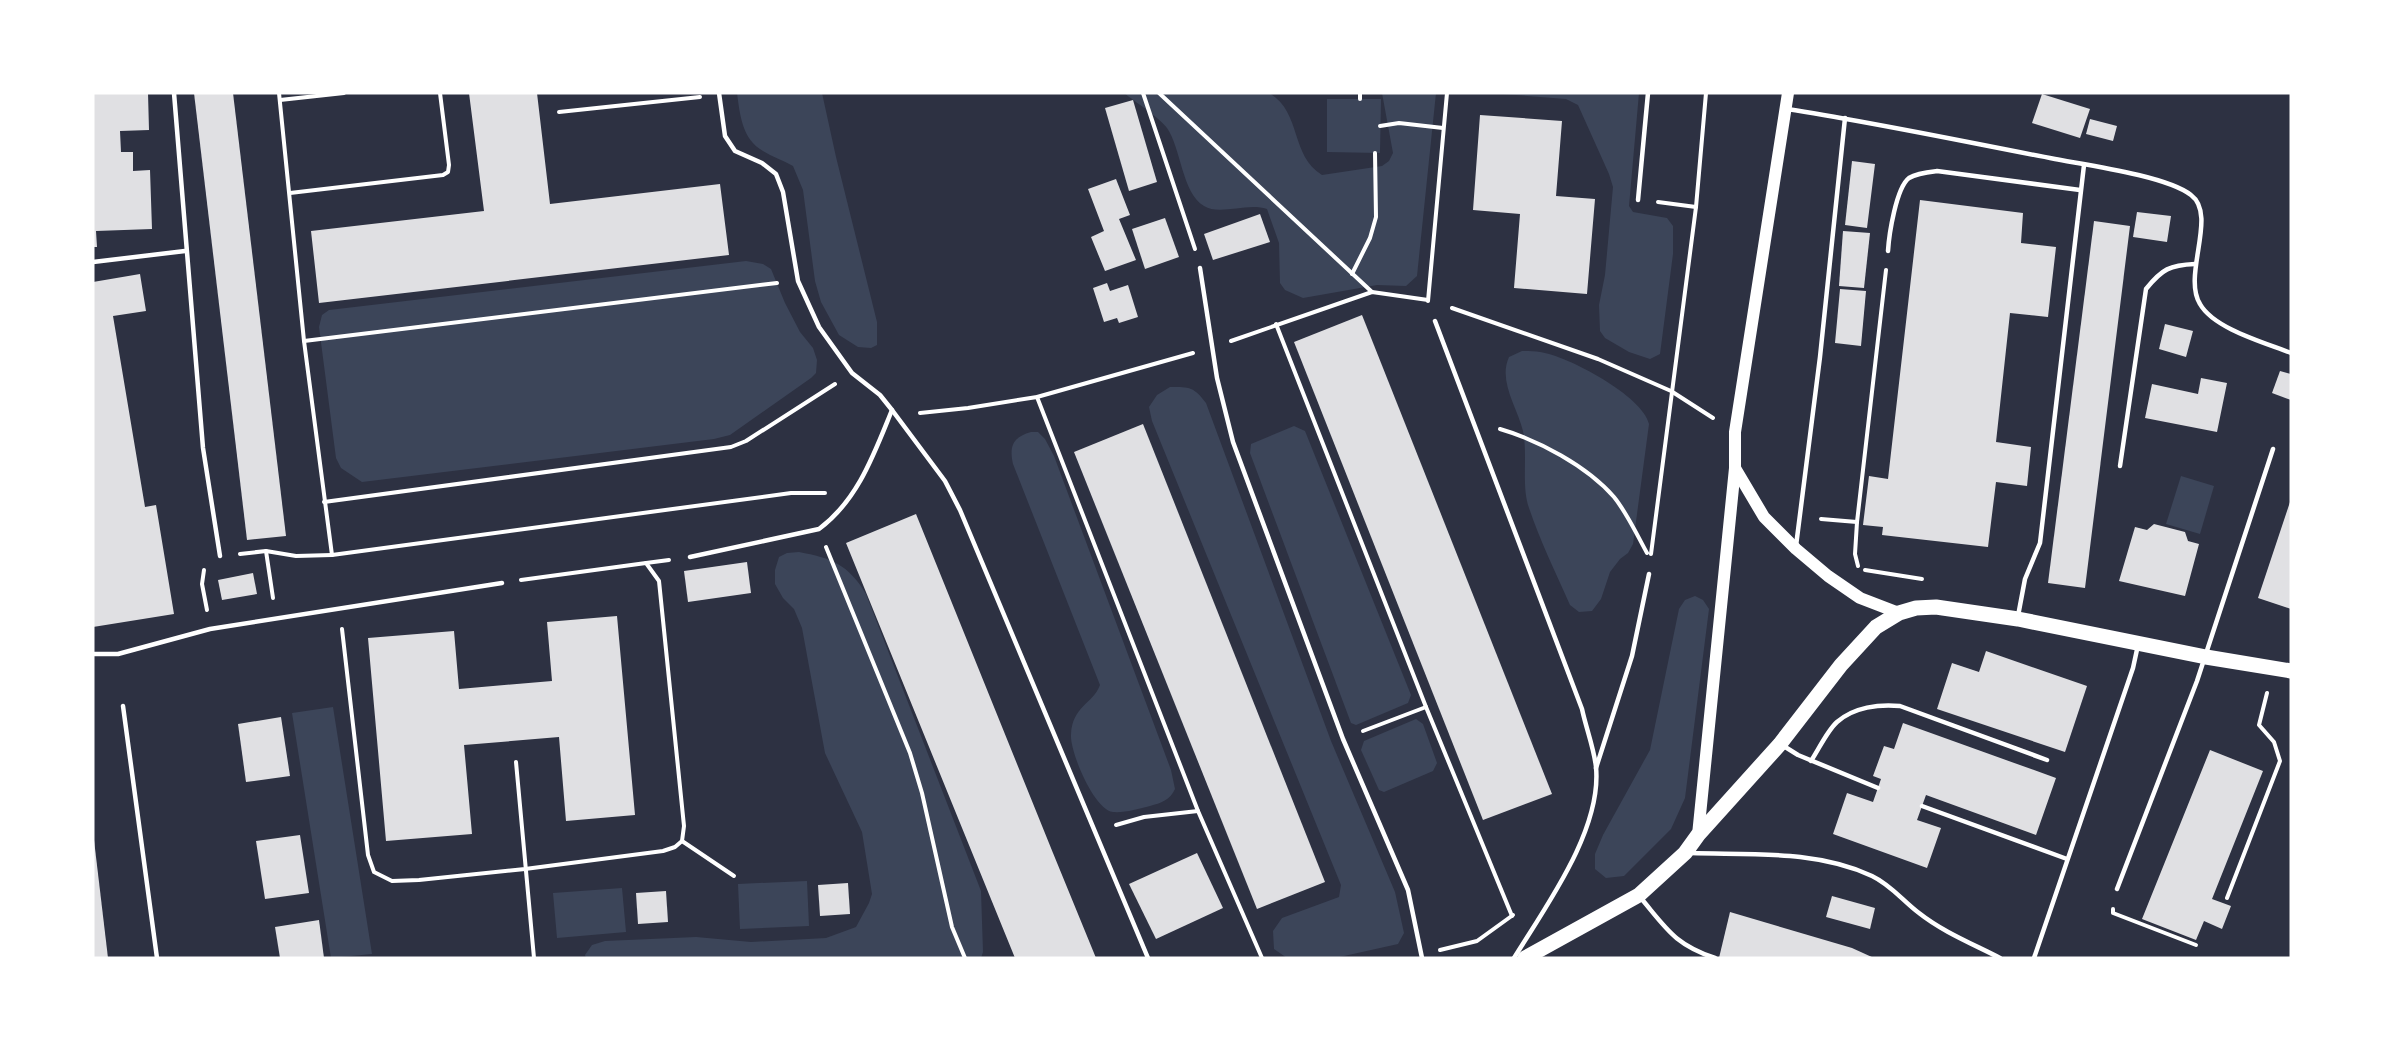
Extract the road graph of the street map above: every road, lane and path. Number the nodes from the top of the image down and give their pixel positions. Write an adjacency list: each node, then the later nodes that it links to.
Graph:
1 (174, 93): 26 (lane)
2 (279, 93): 14 (path)
3 (344, 93): 14 (path)
4 (440, 93): 23 (path)
5 (1143, 93): 30 (path)
6 (1159, 93): 31 (path)
7 (1360, 93): 13 (path)
8 (1447, 93): 19 (path)
9 (1648, 93): 24 (lane)
10 (1706, 93): 25 (path)
11 (1788, 93): 15 (main road)
12 (719, 94): 16 (path); 32 (lane)
13 (1360, 99)
14 (280, 100): 23 (path)
15 (1787, 109): 17 (lane); 47 (main road)
16 (559, 112)
17 (1845, 118): 21 (lane); 55 (lane)
18 (1380, 126): 19 (path)
19 (1443, 128): 34 (path)
20 (1375, 153): 31 (path)
21 (2084, 165): 22 (lane); 29 (lane)
22 (2080, 190): 27 (lane); 65 (lane)
23 (289, 193): 39 (path)
24 (1638, 200): 25 (path)
25 (1696, 207): 43 (path)
26 (185, 251): 28 (lane); 58 (lane)
27 (1888, 251): 53 (path)
28 (93, 262)
29 (2195, 264): 41 (lane); 49 (lane)
30 (1200, 268): 40 (lane)
31 (1352, 274): 33 (path)
32 (798, 281): 39 (path); 42 (lane)
33 (1372, 292): 34 (path); 38 (path)
34 (1427, 300): 35 (path)
35 (1438, 303)
36 (1449, 307): 43 (path)
37 (1435, 321): 46 (lane)
38 (1276, 324): 40 (path); 75 (path)
39 (304, 341): 52 (path)
40 (1213, 348): 44 (path); 96 (lane)
41 (2291, 353)
42 (852, 373): 45 (lane); 52 (path)
43 (1671, 391): 46 (path); 47 (path)
44 (1037, 397): 45 (path); 84 (path)
45 (892, 410): 51 (lane); 86 (lane)
46 (1473, 421): 81 (lane)
47 (1735, 432): 50 (main road)
48 (2273, 449): 69 (lane)
49 (2120, 466)
50 (1736, 468): 55 (main road); 85 (main road)
51 (854, 493): 54 (lane); 57 (path)
52 (324, 502): 57 (path)
53 (1825, 519)
54 (819, 529): 59 (lane); 99 (path)
55 (1796, 549): 63 (main road)
56 (266, 551): 57 (path); 58 (path); 64 (path)
57 (332, 555)
58 (220, 556): 66 (path)
59 (690, 557)
60 (1649, 574): 81 (lane)
61 (502, 583): 62 (lane); 87 (path)
62 (339, 607): 64 (lane); 90 (path)
63 (1899, 613): 65 (main road); 77 (main road)
64 (277, 618): 66 (lane)
65 (2018, 618): 67 (main road)
66 (210, 629): 68 (lane)
67 (2139, 643): 69 (main road); 89 (lane)
68 (93, 654)
69 (2206, 657): 70 (main road); 92 (lane)
70 (2291, 671)
71 (2255, 691): 72 (path)
72 (2267, 693): 73 (path); 94 (path)
73 (2275, 694)
74 (123, 706): 97 (lane)
75 (1426, 707): 76 (path); 96 (path)
76 (1379, 725)
77 (1780, 744): 79 (lane); 85 (main road)
78 (2047, 760): 79 (lane)
79 (1811, 761): 82 (lane)
80 (516, 762): 90 (path)
81 (1596, 768): 102 (lane)
82 (1878, 788)
83 (1922, 806): 89 (lane)
84 (1198, 811): 86 (path); 101 (path)
85 (1698, 835): 88 (main road)
86 (1097, 836): 100 (lane)
87 (682, 841): 90 (path); 91 (path)
88 (1685, 853): 93 (main road); 105 (lane)
89 (2067, 859): 106 (lane)
90 (525, 869): 98 (path)
91 (734, 876)
92 (2117, 889): 95 (path)
93 (1639, 895): 103 (main road); 104 (lane)
94 (2227, 898)
95 (2196, 945)
96 (1422, 957)
97 (157, 958)
98 (534, 958)
99 (965, 958)
100 (1148, 958)
101 (1262, 958)
102 (1514, 958)
103 (1525, 958)
104 (1715, 958)
105 (2000, 958)
106 (2034, 958)

